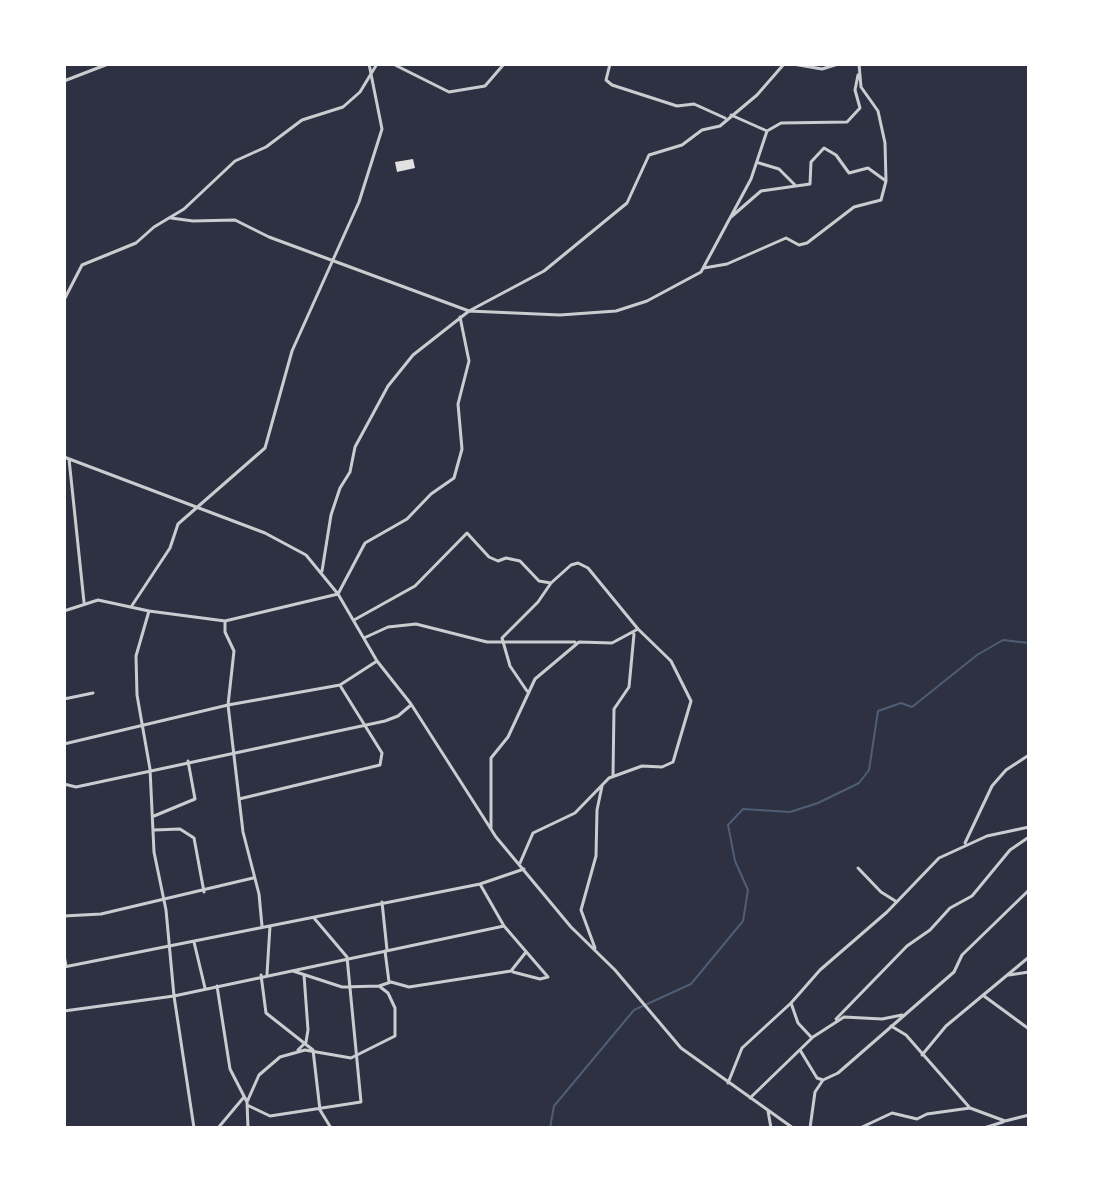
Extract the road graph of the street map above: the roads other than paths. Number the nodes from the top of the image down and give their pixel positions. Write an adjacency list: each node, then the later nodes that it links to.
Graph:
1 (108, 64): 13 (street)
2 (369, 64): 11 (street)
3 (377, 64): 11 (street)
4 (393, 64): 5 (street)
5 (504, 64)
6 (610, 64): 14 (street)
7 (784, 64): 14 (street)
8 (793, 64): 9 (street)
9 (838, 64)
10 (859, 64): 12 (street)
11 (373, 72): 19 (street); 21 (street)
12 (858, 75): 15 (street); 17 (street)
13 (64, 81)
14 (728, 117): 15 (street); 24 (street)
15 (767, 131): 16 (street)
16 (757, 163): 18 (street); 20 (street)
17 (886, 181): 18 (street); 22 (street)
18 (795, 185): 20 (street)
19 (171, 218): 21 (street); 23 (street)
20 (728, 220): 22 (street)
21 (332, 260): 24 (street); 27 (street)
22 (704, 268): 24 (street)
23 (64, 300)
24 (469, 311): 25 (street)
25 (460, 317): 28 (street); 30 (street)
26 (66, 458): 27 (street); 31 (street)
27 (201, 508): 28 (street); 32 (street)
28 (322, 571): 30 (street)
29 (551, 583): 35 (street); 37 (street); 40 (street)
30 (338, 594): 35 (street); 36 (street)
31 (84, 602): 32 (street); 33 (street)
32 (131, 607): 34 (street)
33 (64, 611)
34 (149, 611): 36 (street); 50 (street)
35 (354, 620): 39 (street)
36 (225, 621): 48 (street)
37 (638, 629): 38 (street); 56 (street)
38 (634, 634): 41 (street); 56 (street)
39 (363, 638): 40 (street); 42 (street)
40 (501, 642): 41 (street); 44 (street)
41 (579, 642): 44 (street)
42 (377, 661): 43 (street); 47 (street)
43 (340, 685): 48 (street); 49 (street)
44 (527, 691): 64 (street)
45 (93, 693): 46 (street)
46 (64, 699)
47 (411, 704): 49 (street); 64 (street)
48 (228, 705): 50 (street); 52 (street)
49 (363, 724): 52 (street); 60 (street)
50 (141, 725): 51 (street); 55 (street)
51 (64, 744)
52 (234, 752): 54 (street); 60 (street)
53 (1029, 755): 67 (street)
54 (188, 761): 55 (street); 61 (street)
55 (150, 769): 58 (street); 61 (street)
56 (613, 775): 57 (street)
57 (603, 782): 68 (street); 87 (street)
58 (64, 784)
59 (64, 794): 62 (street)
60 (239, 799): 71 (street)
61 (153, 816): 65 (street)
62 (64, 824)
63 (1029, 827): 67 (street)
64 (491, 829): 68 (street)
65 (154, 830): 74 (street); 75 (street)
66 (1029, 837): 109 (street)
67 (964, 845): 77 (street)
68 (520, 863): 70 (street)
69 (858, 868): 77 (street)
70 (524, 869): 72 (street); 87 (street)
71 (253, 878): 74 (street); 81 (street)
72 (480, 884): 76 (street); 82 (street)
73 (1029, 890): 108 (street)
74 (204, 892): 75 (street)
75 (164, 898): 78 (street); 84 (street)
76 (382, 902): 79 (street); 85 (street)
77 (897, 902): 106 (street)
78 (64, 916)
79 (313, 917): 80 (street); 89 (street)
80 (270, 925): 81 (street); 95 (street)
81 (262, 926): 83 (street)
82 (504, 926): 85 (street); 86 (street)
83 (194, 941): 84 (street); 102 (street)
84 (170, 947): 91 (street); 105 (street)
85 (386, 950): 89 (street); 99 (street)
86 (526, 952): 93 (street); 93 (street)
87 (596, 952): 120 (street)
88 (64, 955): 91 (street)
89 (347, 957): 92 (street); 103 (street)
90 (1029, 957): 98 (street)
91 (65, 967)
92 (291, 970): 95 (street); 97 (street)
93 (511, 971): 99 (street)
94 (1029, 972): 98 (street)
95 (267, 974): 96 (street)
96 (261, 975): 100 (street); 113 (street)
97 (304, 975): 103 (street); 113 (street)
98 (1006, 976): 104 (street)
99 (389, 982): 101 (street)
100 (217, 986): 102 (street); 121 (street)
101 (379, 986): 103 (street); 117 (street)
102 (205, 988): 105 (street)
103 (348, 988): 117 (street)
104 (983, 995): 111 (street); 118 (street)
105 (174, 996): 107 (street); 129 (street)
106 (791, 1003): 112 (street); 120 (street)
107 (64, 1011)
108 (905, 1014): 109 (street); 110 (street)
109 (836, 1019): 112 (street)
110 (891, 1026): 118 (street); 119 (street)
111 (1029, 1029)
112 (812, 1038): 116 (street)
113 (306, 1042): 114 (street); 115 (street)
114 (298, 1050): 115 (street); 123 (street)
115 (313, 1050): 117 (street); 125 (street)
116 (800, 1050): 119 (street); 122 (street)
117 (356, 1054): 125 (street)
118 (922, 1055): 124 (street)
119 (823, 1080): 135 (street)
120 (728, 1083): 122 (street)
121 (244, 1097): 123 (street); 130 (street)
122 (750, 1098): 126 (street)
123 (247, 1104): 125 (street); 131 (street)
124 (970, 1108): 128 (street); 136 (street)
125 (320, 1110): 132 (street)
126 (768, 1111): 133 (street); 134 (street)
127 (1029, 1115): 128 (street)
128 (1005, 1121): 137 (street)
129 (194, 1128)
130 (218, 1128)
131 (248, 1128)
132 (331, 1128)
133 (771, 1128)
134 (793, 1128)
135 (810, 1128)
136 (860, 1128)
137 (984, 1128)

